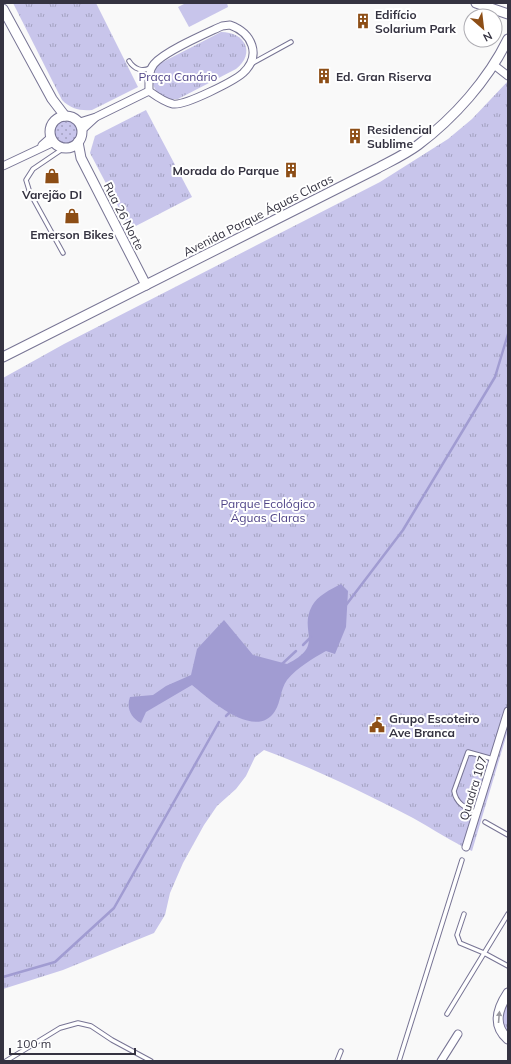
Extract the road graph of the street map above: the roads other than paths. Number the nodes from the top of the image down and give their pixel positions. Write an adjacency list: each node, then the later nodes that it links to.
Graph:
1 (476, 3): 2 (street)
2 (490, 8)
3 (3, 9): 13 (street)
4 (508, 39): 8 (street, Avenida Parque Águas Claras)
5 (291, 42): 9 (lane)
6 (508, 50): 8 (street, Avenida Parque Águas Claras)
7 (129, 61): 10 (lane)
8 (495, 63): 11 (street); 23 (street, Avenida Parque Águas Claras)
9 (248, 66): 10 (street); 12 (street)
10 (153, 67): 12 (street)
11 (508, 76)
12 (149, 91): 16 (street)
13 (52, 99): 14 (street); 15 (street)
14 (65, 116): 15 (street); 16 (street)
15 (56, 120): 17 (street)
16 (81, 126): 18 (street)
17 (52, 139): 19 (street); 21 (street)
18 (78, 142): 19 (street); 20 (street, Rua 26 Norte)
19 (67, 148): 20 (street, Rua 26 Norte); 22 (lane)
20 (82, 158): 23 (street, Rua 26 Norte)
21 (3, 166)
22 (63, 253)
23 (146, 285): 24 (street, Avenida Parque Águas Claras)
24 (3, 357)
25 (508, 711): 26 (street, Quadra 107)
26 (494, 760): 27 (street, Quadra 107); 27 (lane)
27 (477, 813): 30 (street, Quadra 107)
28 (485, 822): 29 (lane)
29 (508, 835)
30 (466, 848)
31 (462, 860): 44 (lane)
32 (464, 914): 34 (lane)
33 (508, 914): 34 (lane)
34 (484, 953): 35 (lane); 37 (lane)
35 (508, 966)
36 (508, 993): 39 (street, one-way to 36)
37 (448, 1014)
38 (458, 1034): 45 (street)
39 (508, 1039)
40 (341, 1051): 43 (lane)
41 (6, 1061): 42 (lane)
42 (151, 1061)
43 (337, 1061)
44 (399, 1061)
45 (441, 1061)

